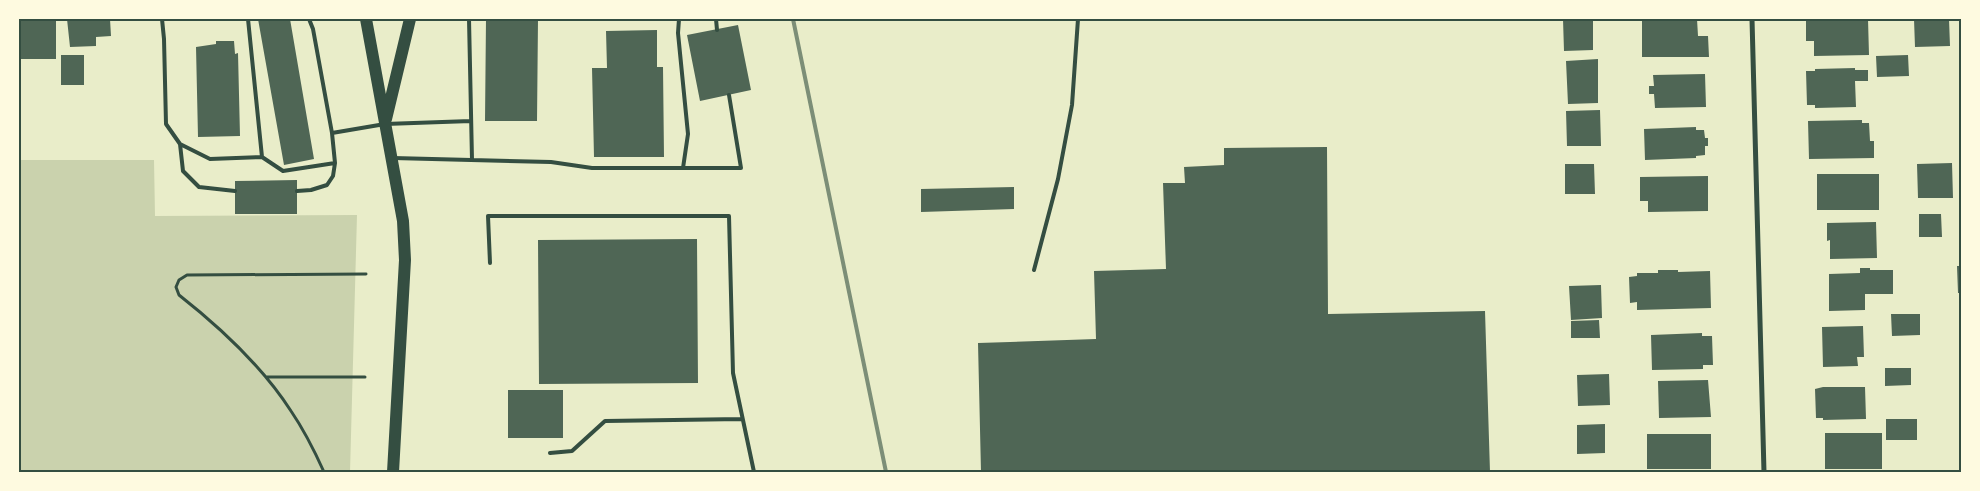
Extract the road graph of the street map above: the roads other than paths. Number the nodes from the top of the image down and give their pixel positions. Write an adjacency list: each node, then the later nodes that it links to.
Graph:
1 (162, 19): 16 (lane)
2 (248, 19): 17 (lane)
3 (309, 19): 15 (lane)
4 (366, 19): 14 (main road)
5 (410, 19): 14 (main road)
6 (469, 19): 13 (lane)
7 (679, 19): 21 (lane)
8 (716, 19): 11 (lane)
9 (1078, 19): 25 (lane)
10 (1752, 19): 30 (street)
11 (717, 30)
12 (729, 95): 21 (lane)
13 (471, 121): 14 (lane); 19 (lane)
14 (385, 124): 15 (lane); 18 (main road)
15 (332, 134): 20 (lane)
16 (180, 144): 17 (lane); 22 (lane)
17 (262, 157): 20 (lane)
18 (390, 158): 19 (lane); 28 (main road)
19 (472, 160): 21 (lane)
20 (335, 163): 23 (lane)
21 (683, 168)
22 (235, 191)
23 (297, 191)
24 (490, 263): 26 (lane)
25 (1034, 270)
26 (742, 419): 27 (lane); 29 (lane)
27 (550, 453)
28 (393, 472)
29 (754, 472)
30 (1764, 472)

